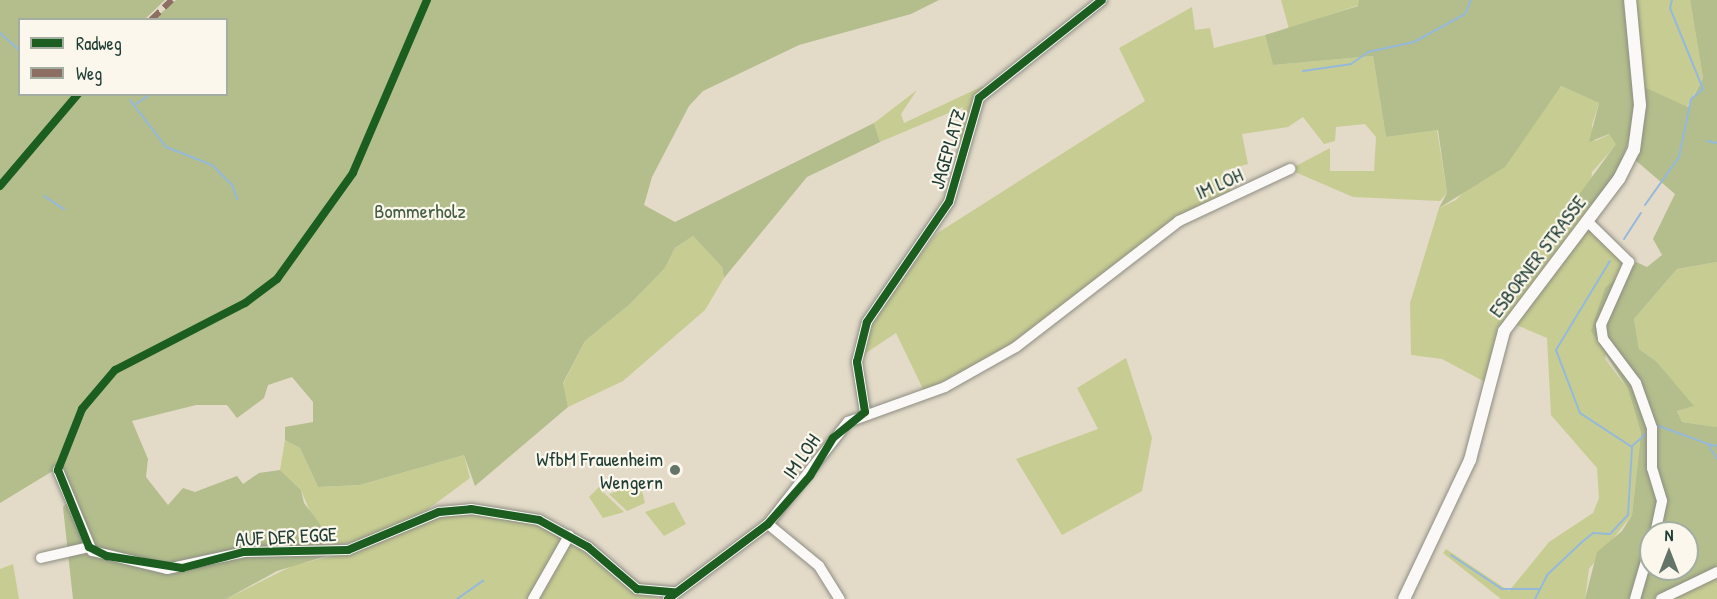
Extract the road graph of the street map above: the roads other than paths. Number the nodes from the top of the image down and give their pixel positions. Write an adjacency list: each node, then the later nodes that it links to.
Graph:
1 (1102, 0): 5 (street, JAGEPLATZ)
2 (1630, 0): 4 (main road, ESBORNER STRASSE)
3 (1290, 169): 5 (street, IM LOH)
4 (1587, 221): 7 (street); 17 (main road, ESBORNER STRASSE)
5 (865, 411): 8 (street, IM LOH)
6 (58, 470): 10 (street)
7 (1658, 521)
8 (768, 524): 14 (street, IM LOH); 16 (street)
9 (568, 536): 10 (street, AUF DER EGGE); 14 (street, AUF DER EGGE); 15 (street)
10 (89, 547): 11 (street)
11 (41, 558)
12 (1717, 572): 19 (street)
13 (1640, 581): 18 (street)
14 (671, 595)
15 (533, 599)
16 (840, 599)
17 (1404, 599)
18 (1635, 599)
19 (1660, 599)

